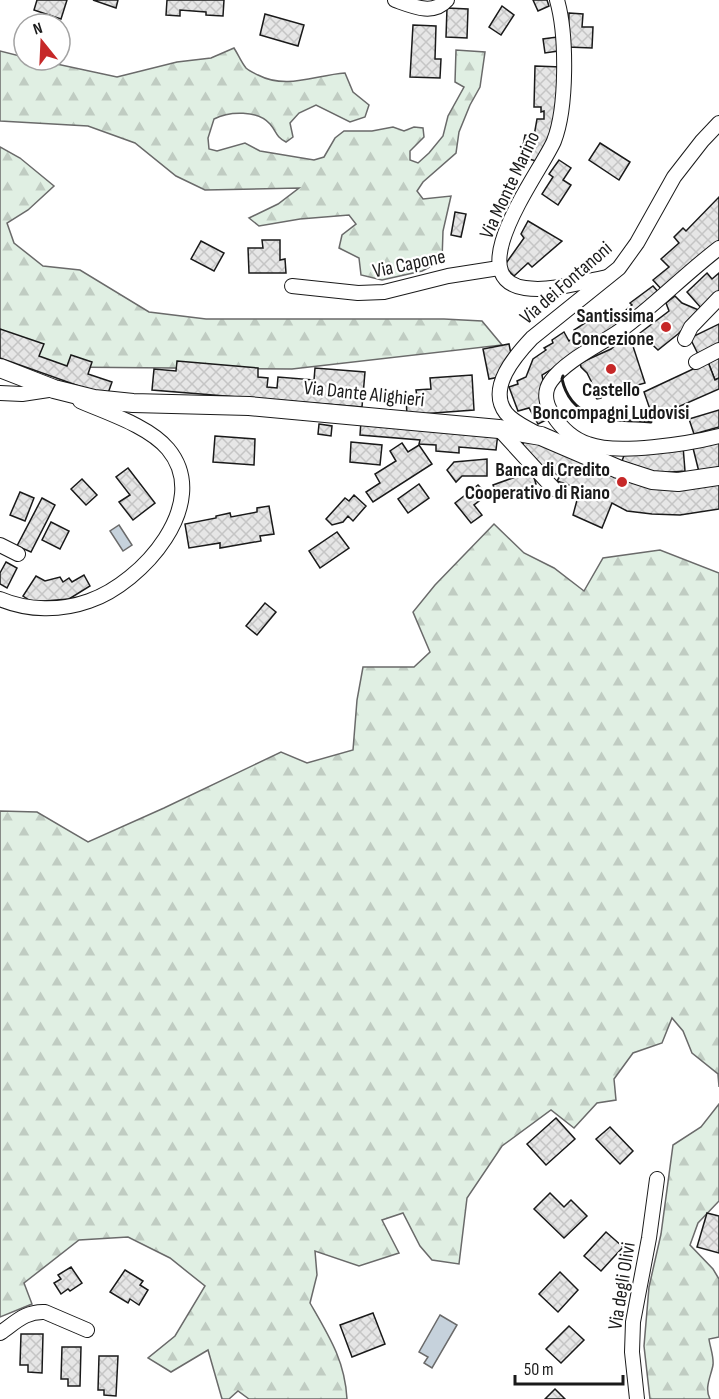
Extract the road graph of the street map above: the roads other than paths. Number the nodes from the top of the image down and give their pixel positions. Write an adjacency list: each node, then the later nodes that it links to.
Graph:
1 (395, 0): 2 (street)
2 (447, 0)
3 (557, 0): 6 (street, Via Monte Marino)
4 (719, 123): 7 (street, Via dei Fontanoni)
5 (719, 248): 19 (street)
6 (499, 268): 7 (street, Via Monte Marino); 8 (street, Via Capone)
7 (610, 276): 17 (street, Via dei Fontanoni)
8 (292, 286)
9 (719, 298): 10 (street)
10 (719, 312)
11 (719, 350): 12 (street)
12 (696, 362)
13 (0, 368): 14 (main road, Via Dante Alighieri)
14 (54, 389): 15 (street); 16 (main road, Via Dante Alighieri); 24 (street)
15 (0, 393)
16 (499, 429): 17 (main road, Via Dante Alighieri); 21 (street)
17 (541, 436): 19 (main road, Via Dante Alighieri)
18 (719, 436): 19 (street)
19 (589, 448): 20 (main road, Via Dante Alighieri)
20 (719, 476)
21 (554, 489)
22 (0, 545): 23 (street)
23 (18, 554)
24 (0, 599)
25 (657, 1179): 28 (street, Via degli Olivi)
26 (87, 1330): 27 (street)
27 (0, 1334)
28 (637, 1399)

